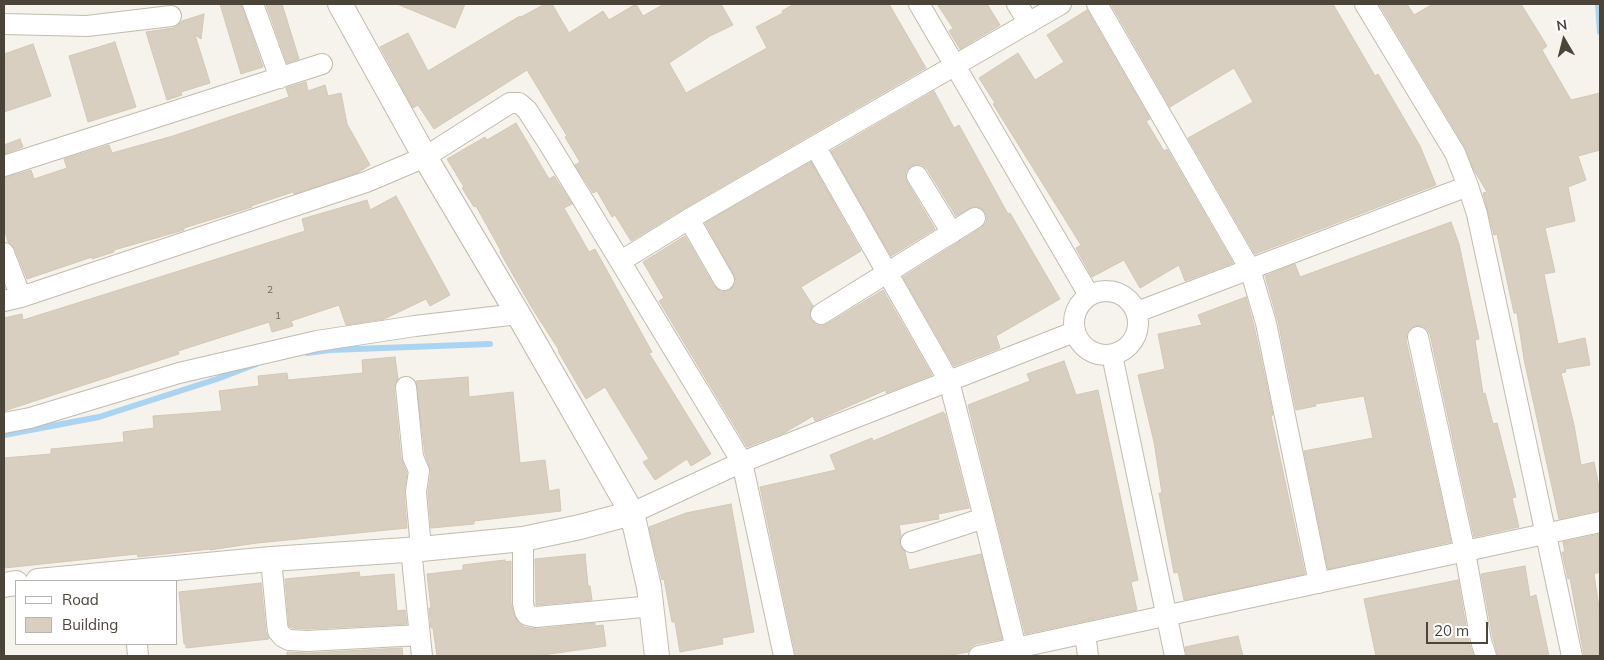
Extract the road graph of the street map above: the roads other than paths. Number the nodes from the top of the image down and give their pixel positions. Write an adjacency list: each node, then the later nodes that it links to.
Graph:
1 (253, 4): 13 (street)
2 (340, 4): 15 (street)
3 (919, 4): 12 (street)
4 (1018, 4): 9 (street)
5 (1061, 4): 9 (street)
6 (1097, 4): 24 (street)
7 (1365, 4): 18 (street)
8 (171, 16): 10 (street)
9 (1028, 23): 12 (street)
10 (4, 24)
11 (322, 64): 13 (street)
12 (956, 64): 14 (street); 27 (street)
13 (280, 78): 16 (street)
14 (815, 146): 20 (street); 25 (street)
15 (424, 157): 23 (street); 28 (street); 30 (street)
16 (4, 166)
17 (918, 176): 21 (street)
18 (1468, 186): 24 (street); 42 (street)
19 (975, 218): 21 (street)
20 (689, 220): 23 (street); 26 (street)
21 (952, 232): 25 (street)
22 (4, 253): 28 (street)
23 (621, 262): 38 (street)
24 (1250, 269): 29 (street); 50 (street)
25 (887, 274): 31 (street); 35 (street)
26 (724, 280)
27 (1089, 295): 29 (street); 32 (street)
28 (12, 299)
29 (1137, 312): 34 (street)
30 (518, 314): 37 (street); 39 (street)
31 (821, 314)
32 (1074, 332): 34 (street); 35 (street)
33 (1418, 337): 46 (street)
34 (1112, 355): 52 (street)
35 (949, 381): 38 (street); 40 (street)
36 (406, 387): 45 (street)
37 (4, 423)
38 (742, 462): 39 (street); 60 (street)
39 (632, 513): 43 (street); 51 (street)
40 (984, 518): 44 (street); 55 (street)
41 (1600, 522): 42 (street)
42 (1545, 534): 46 (street); 65 (street)
43 (523, 539): 45 (street); 51 (street)
44 (911, 542)
45 (416, 549): 47 (street); 54 (street)
46 (1465, 552): 50 (street); 64 (street)
47 (272, 560): 48 (street); 54 (street)
48 (132, 577): 49 (street)
49 (62, 580)
50 (1319, 583): 52 (street)
51 (653, 606): 59 (street)
52 (1168, 615): 53 (street); 63 (street)
53 (1085, 633): 55 (street); 62 (street)
54 (420, 635): 58 (street)
55 (1016, 648): 61 (street)
56 (134, 656): 57 (street)
57 (138, 656)
58 (422, 656)
59 (657, 656)
60 (784, 656)
61 (979, 656)
62 (1088, 656)
63 (1175, 656)
64 (1486, 656)
65 (1572, 656)

